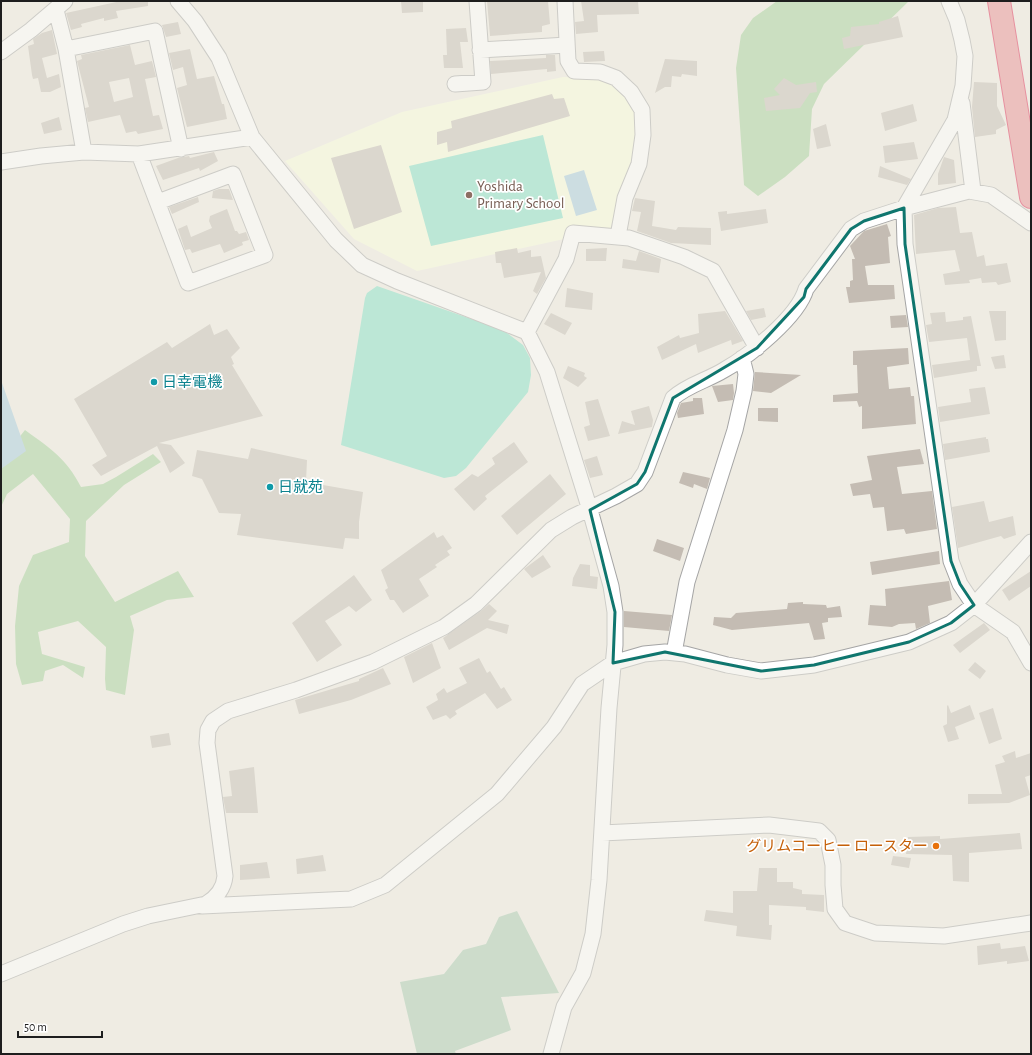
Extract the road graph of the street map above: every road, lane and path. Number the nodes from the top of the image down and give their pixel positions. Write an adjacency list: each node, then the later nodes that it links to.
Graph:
1 (178, 1): 13 (street)
2 (477, 1): 9 (street)
3 (564, 1): 7 (street)
4 (949, 1): 12 (street)
5 (999, 1): 14 (highway)
6 (60, 6): 8 (street); 10 (street)
7 (567, 46): 9 (street); 24 (street)
8 (66, 49): 15 (street); 16 (street)
9 (480, 50): 11 (street)
10 (1, 52)
11 (455, 84)
12 (961, 96): 19 (street); 22 (street)
13 (252, 137): 15 (street); 25 (street)
14 (1026, 143): 20 (highway)
15 (181, 149): 17 (street)
16 (84, 152): 17 (street); 18 (street)
17 (139, 154): 21 (street)
18 (1, 162)
19 (972, 192): 22 (street); 23 (street)
20 (1031, 197)
21 (158, 202): 21 (street)
22 (904, 208): 26 (street); 30 (street)
23 (1031, 223)
24 (618, 236): 25 (street); 26 (street)
25 (527, 332): 28 (street)
26 (757, 348): 27 (street)
27 (742, 358): 28 (street); 31 (street)
28 (590, 510): 32 (street); 35 (street)
29 (1031, 542): 30 (street)
30 (974, 605): 31 (street); 33 (street)
31 (674, 653): 32 (street)
32 (613, 663): 34 (street); 35 (street)
33 (1031, 663)
34 (602, 833): 36 (street); 38 (street)
35 (195, 906): 37 (street)
36 (1031, 923)
37 (1, 974)
38 (551, 1054)

